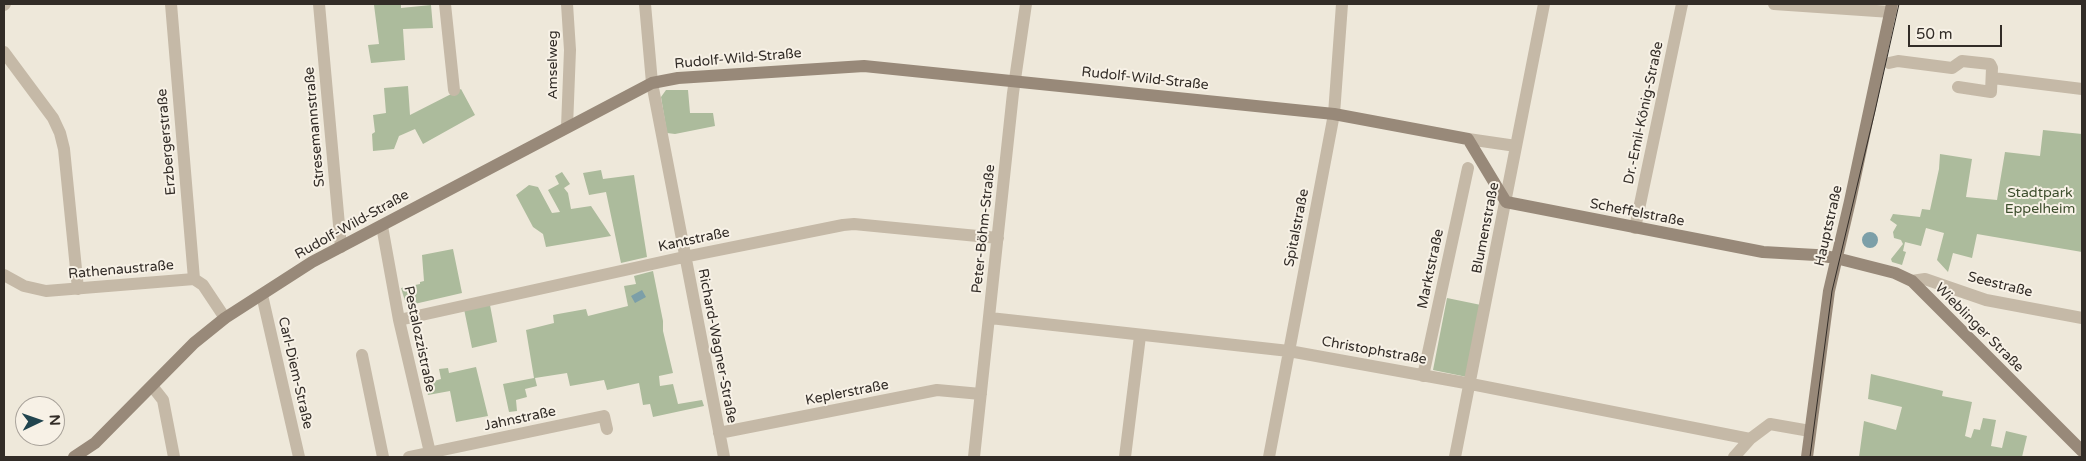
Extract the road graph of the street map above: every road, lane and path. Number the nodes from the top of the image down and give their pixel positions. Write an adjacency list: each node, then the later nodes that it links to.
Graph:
1 (171, 4): 33 (street, Erzbergerstraße)
2 (319, 4): 29 (street, Stresemannstraße)
3 (445, 4): 19 (street)
4 (567, 4): 21 (street, Amselweg)
5 (645, 4): 16 (street, Richard-Wagner-Straße)
6 (1026, 4): 15 (street, Peter-Böhm-Straße)
7 (1342, 4): 20 (street, Spitalstraße)
8 (1544, 4): 23 (street, Blumenstraße)
9 (1682, 4): 27 (street, Dr.-Emil-König-Straße)
10 (1774, 4): 11 (street)
11 (1891, 8): 31 (street, Hauptstraße)
12 (4, 52): 35 (street)
13 (1889, 63): 14 (street)
14 (1993, 78): 17 (street); 18 (street)
15 (1016, 80): 16 (street, Rudolf-Wild-Straße); 20 (street, Rudolf-Wild-Straße); 28 (street, Peter-Böhm-Straße)
16 (652, 82): 21 (street, Rudolf-Wild-Straße); 30 (street, Richard-Wagner-Straße)
17 (1958, 87)
18 (2082, 89)
19 (454, 90)
20 (1334, 114): 22 (street, Rudolf-Wild-Straße); 42 (street, Spitalstraße)
21 (567, 127): 26 (street, Rudolf-Wild-Straße)
22 (1468, 139): 23 (street, Rudolf-Wild-Straße); 25 (street)
23 (1516, 146): 25 (street, Blumenstraße)
24 (1468, 168): 44 (street, Marktstraße)
25 (1506, 202): 27 (street, Scheffelstraße); 45 (street, Blumenstraße)
26 (382, 226): 29 (street, Rudolf-Wild-Straße); 40 (street, Pestalozzistraße)
27 (1635, 228): 31 (street, Scheffelstraße)
28 (998, 238): 30 (street, Kantstraße); 38 (street, Peter-Böhm-Straße)
29 (341, 247): 36 (street, Rudolf-Wild-Straße)
30 (684, 257): 40 (street, Kantstraße); 50 (street, Richard-Wagner-Straße)
31 (1836, 258): 34 (street, Wieblinger Straße); 49 (street, Hauptstraße)
32 (4, 274): 35 (street, Rathenaustraße)
33 (194, 279): 35 (street, Rathenaustraße); 37 (street, Rathenaustraße)
34 (1912, 281): 39 (street, Seestraße); 52 (street, Wieblinger Straße)
35 (78, 289)
36 (262, 294): 37 (street, Rudolf-Wild-Straße); 56 (street, Carl-Diem-Straße)
37 (225, 318): 46 (street, Rudolf-Wild-Straße)
38 (990, 318): 41 (street, Christophstraße); 47 (street, Peter-Böhm-Straße)
39 (2082, 318)
40 (399, 320): 53 (street, Pestalozzistraße)
41 (1140, 336): 42 (street, Christophstraße); 61 (street)
42 (1289, 351): 44 (street, Christophstraße); 62 (street, Spitalstraße)
43 (362, 355): 57 (street)
44 (1423, 376): 45 (street, Christophstraße)
45 (1471, 384): 51 (street, Christophstraße); 63 (street, Blumenstraße)
46 (152, 386): 54 (street, Rudolf-Wild-Straße); 55 (street)
47 (981, 394): 50 (street, Keplerstraße); 60 (street, Peter-Böhm-Straße)
48 (607, 429): 53 (street, Jahnstraße)
49 (1810, 431): 51 (street); 65 (street, Hauptstraße)
50 (719, 433): 59 (street, Richard-Wagner-Straße)
51 (1750, 439): 64 (street)
52 (2082, 451)
53 (430, 455): 58 (street)
54 (74, 457)
55 (174, 457)
56 (299, 457)
57 (382, 457)
58 (408, 457)
59 (724, 457)
60 (974, 457)
61 (1125, 457)
62 (1268, 457)
63 (1455, 457)
64 (1734, 457)
65 (1807, 457)

